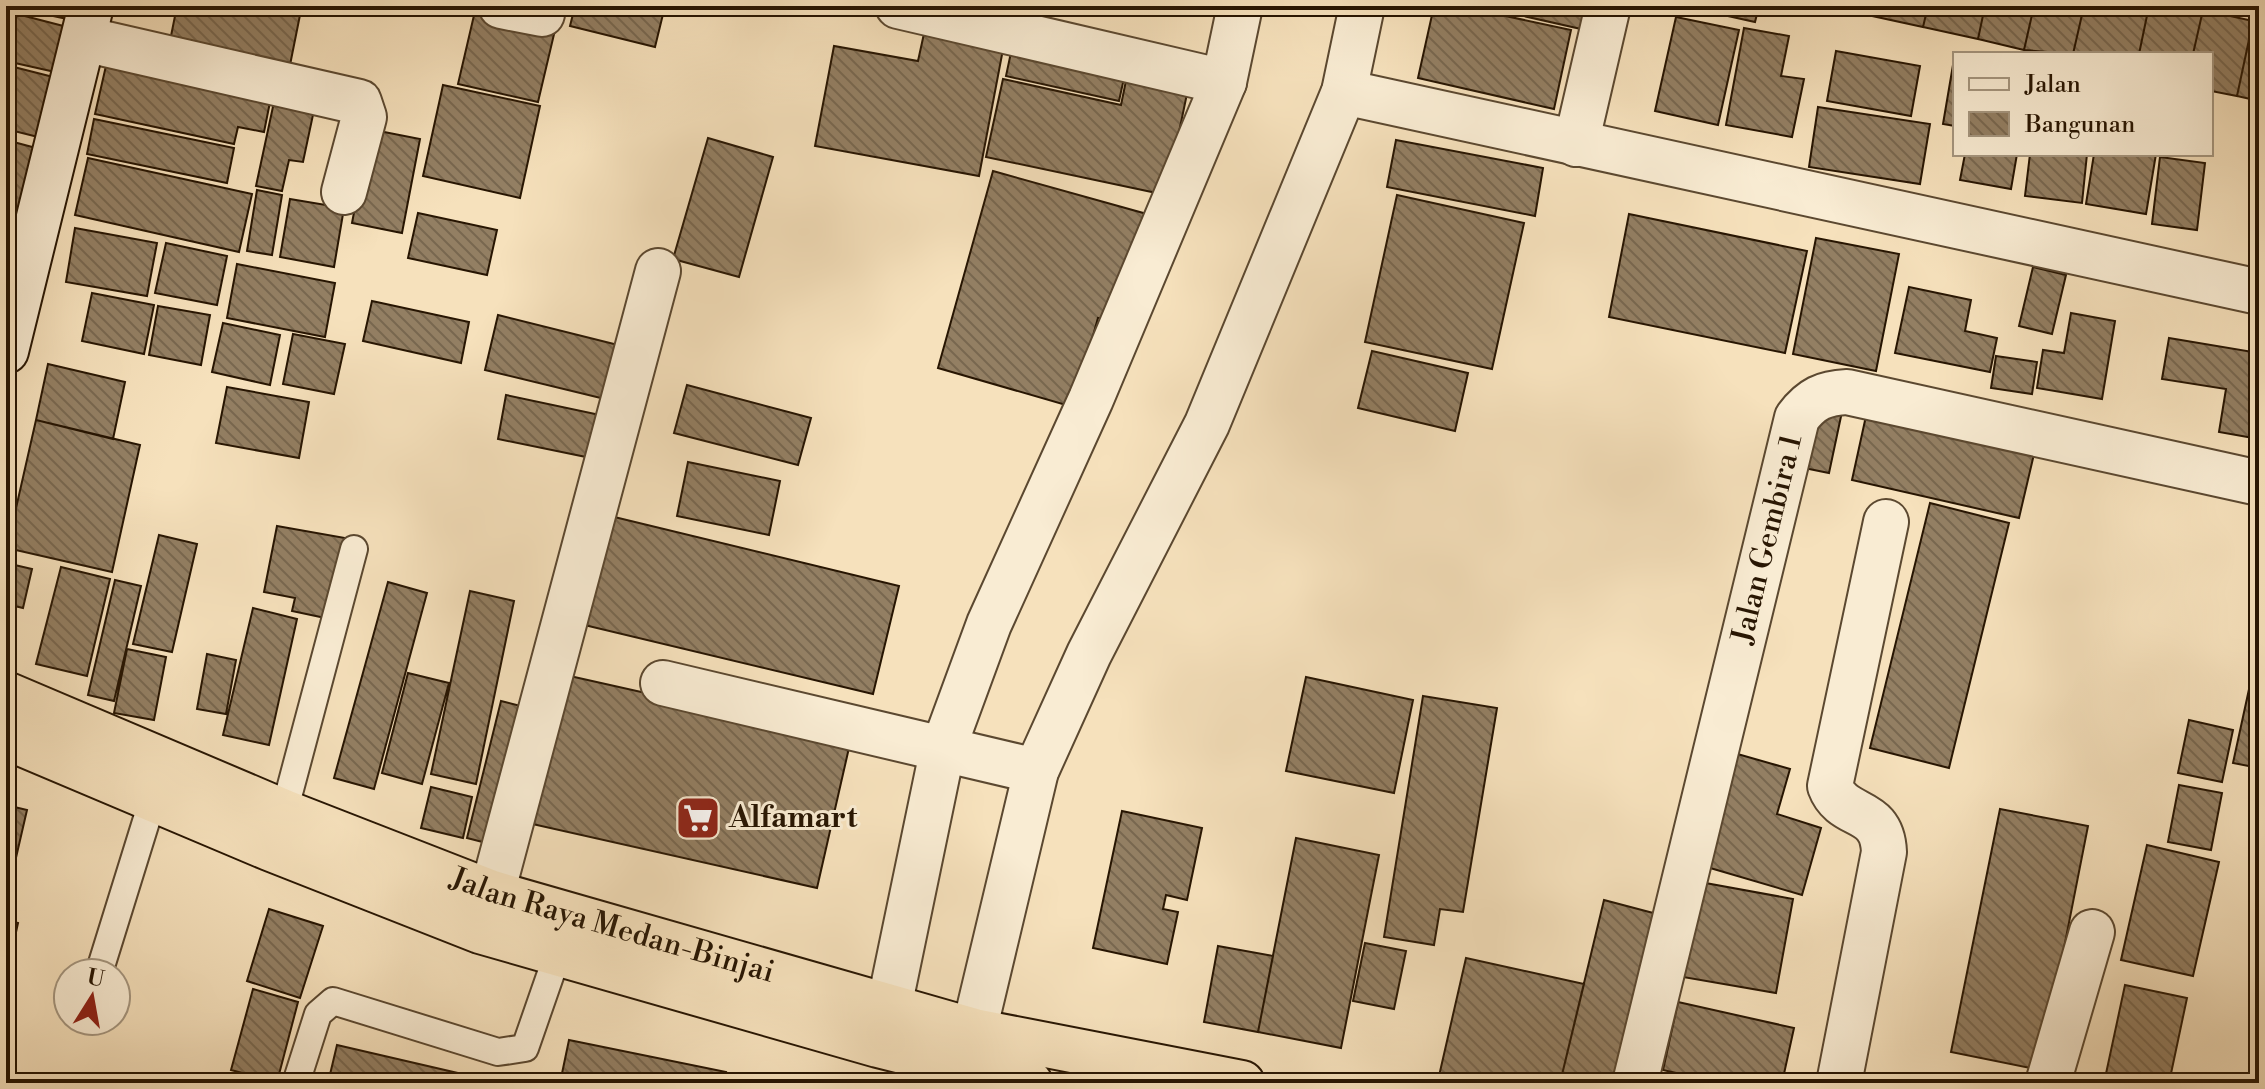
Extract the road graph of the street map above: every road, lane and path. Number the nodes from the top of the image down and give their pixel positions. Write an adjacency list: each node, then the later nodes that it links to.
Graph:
1 (898, 6): 6 (street)
2 (1240, 6): 6 (street)
3 (1362, 6): 7 (street)
4 (1608, 6): 8 (street)
5 (88, 22): 9 (street); 10 (street)
6 (1224, 82): 20 (street)
7 (1344, 92): 8 (street); 21 (street)
8 (1576, 144): 12 (street)
9 (344, 192)
10 (19, 242): 13 (street)
11 (658, 271): 24 (street)
12 (2259, 292)
13 (6, 351)
14 (2259, 483): 33 (street, Jalan Gembira 1)
15 (1886, 522): 34 (street)
16 (354, 549): 23 (lane)
17 (663, 683): 20 (street)
18 (6, 694): 23 (highway, Jalan Raya Medan-Binjai)
19 (6, 737): 22 (highway, Jalan Raya Medan-Binjai)
20 (942, 752): 21 (street); 28 (street)
21 (1036, 771): 29 (street)
22 (153, 799): 26 (highway, Jalan Raya Medan-Binjai); 27 (lane)
23 (284, 812): 24 (highway, Jalan Raya Medan-Binjai)
24 (492, 893): 28 (highway, Jalan Raya Medan-Binjai)
25 (2092, 932): 35 (street)
26 (558, 953): 30 (lane); 31 (highway, Jalan Raya Medan-Binjai)
27 (104, 957)
28 (889, 1007): 29 (highway, Jalan Raya Medan-Binjai)
29 (974, 1031): 32 (highway, Jalan Raya Medan-Binjai)
30 (296, 1083)
31 (1030, 1083)
32 (1242, 1083)
33 (1635, 1083)
34 (1839, 1083)
35 (2048, 1083)

